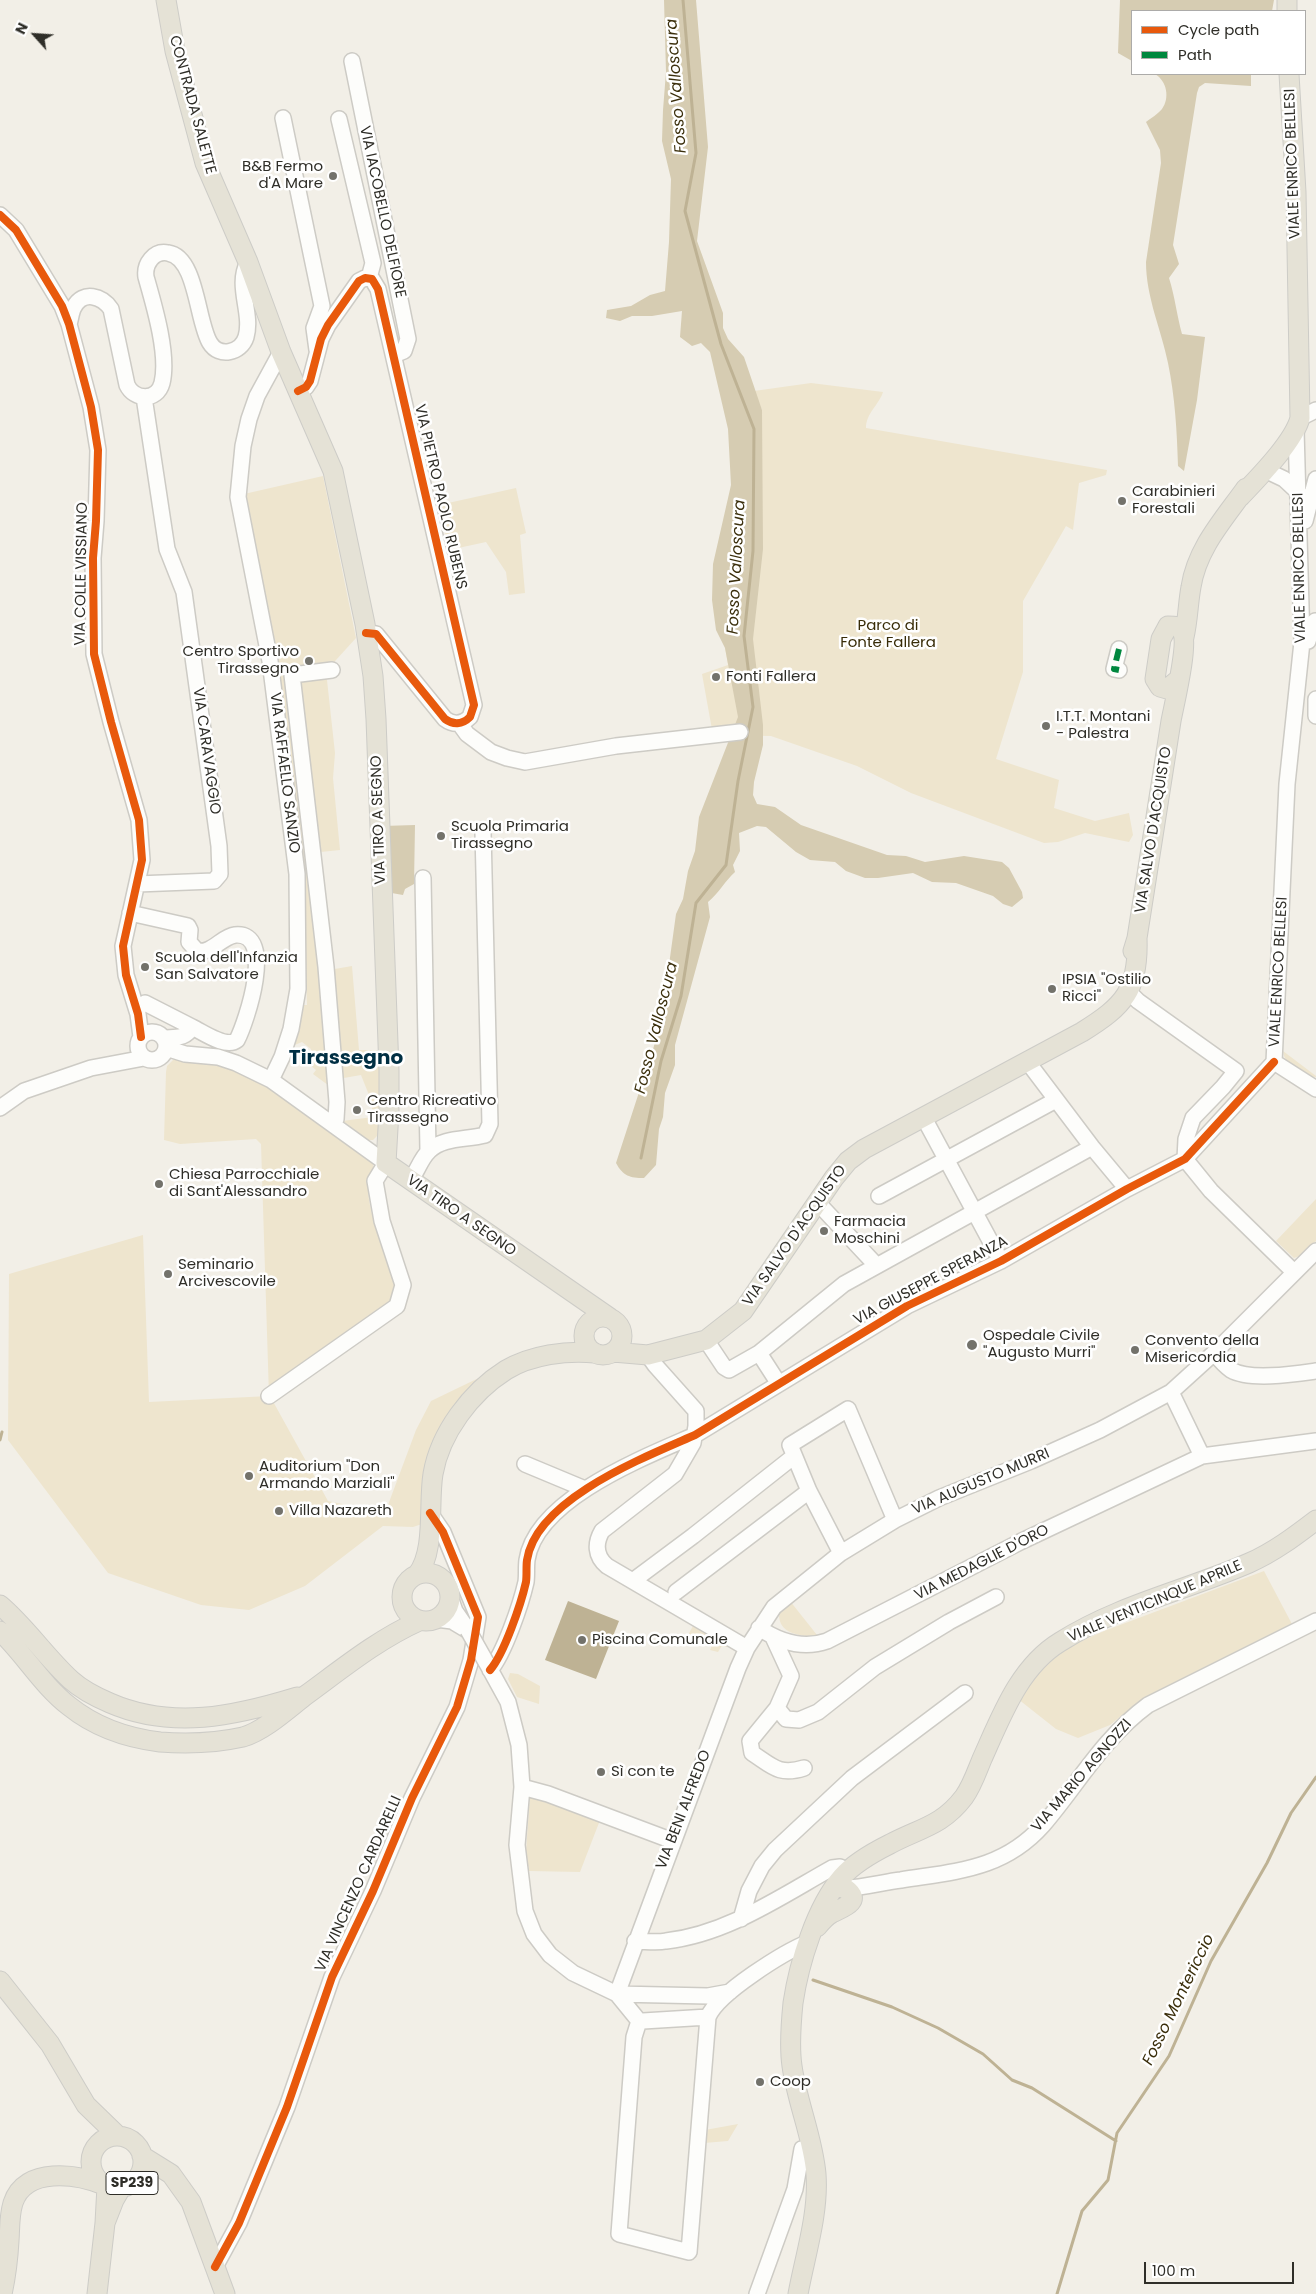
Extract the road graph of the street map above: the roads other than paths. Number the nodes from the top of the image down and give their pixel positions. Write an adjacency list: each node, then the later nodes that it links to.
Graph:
1 (166, 0): 7 (main road, CONTRADA SALETTE)
2 (352, 61): 12 (street, VIA IACOBELLO DELFIORE)
3 (1289, 75): 15 (main road, VIALE ENRICO BELLESI)
4 (283, 118): 11 (street)
5 (339, 119): 8 (street)
6 (0, 215): 9 (street, VIA COLLE VISSIANO)
7 (248, 262): 10 (main road, VIA TIRO A SEGNO); 14 (street)
8 (369, 278): 11 (street); 12 (street, VIA PIETRO PAOLO RUBENS)
9 (69, 324): 14 (street); 39 (street, VIA COLLE VISSIANO)
10 (281, 352): 13 (main road, VIA TIRO A SEGNO); 50 (street, VIA RAFFAELLO SANZIO)
11 (318, 352): 13 (street)
12 (394, 355): 35 (street, VIA PIETRO PAOLO RUBENS)
13 (298, 391): 24 (main road, VIA TIRO A SEGNO)
14 (144, 397): 39 (street, VIA CARAVAGGIO)
15 (1299, 425): 16 (main road, VIA SALVO D'ACQUISTO); 18 (street, VIALE ENRICO BELLESI); 19 (main road, VIA SALVO D'ACQUISTO)
16 (1265, 470): 18 (street); 19 (main road, VIA SALVO D'ACQUISTO)
17 (1316, 479): 20 (street)
18 (1299, 493): 20 (street, VIALE ENRICO BELLESI)
19 (1240, 497): 21 (main road, VIA SALVO D'ACQUISTO)
20 (1300, 531): 26 (street, VIALE ENRICO BELLESI)
21 (1191, 586): 23 (main road, VIA SALVO D'ACQUISTO); 25 (main road, VIA SALVO D'ACQUISTO)
22 (1315, 621): 26 (street)
23 (1168, 626): 25 (main road); 30 (main road, VIA SALVO D'ACQUISTO)
24 (366, 633): 35 (street); 60 (main road, VIA TIRO A SEGNO)
25 (1184, 637): 31 (main road, VIA SALVO D'ACQUISTO)
26 (1302, 642): 49 (street, VIALE ENRICO BELLESI)
27 (1119, 649): 29 (street)
28 (332, 670): 55 (street)
29 (1119, 670)
30 (1155, 679): 31 (main road); 34 (main road, VIA SALVO D'ACQUISTO)
31 (1179, 679): 34 (main road, VIA SALVO D'ACQUISTO)
32 (1316, 699): 33 (street)
33 (1316, 716)
34 (1171, 721): 41 (main road, VIA SALVO D'ACQUISTO)
35 (459, 723): 36 (street)
36 (740, 732)
37 (483, 832): 57 (street)
38 (423, 878): 57 (street)
39 (137, 884): 40 (street, VIA COLLE VISSIANO)
40 (130, 913): 43 (street, VIA COLLE VISSIANO); 44 (street)
41 (1137, 938): 42 (main road, VIA SALVO D'ACQUISTO); 46 (main road, VIA SALVO D'ACQUISTO)
42 (1128, 991): 46 (main road, VIA SALVO D'ACQUISTO); 59 (street)
43 (141, 1008): 44 (street); 45 (street, VIA COLLE VISSIANO)
44 (192, 1027): 45 (street)
45 (157, 1042): 47 (street); 47 (street, VIA COLLE VISSIANO); 50 (street)
46 (1054, 1046): 48 (main road, VIA SALVO D'ACQUISTO)
47 (144, 1058): 53 (street)
48 (1028, 1062): 52 (street); 54 (main road, VIA SALVO D'ACQUISTO)
49 (1274, 1062): 51 (street); 59 (street)
50 (271, 1080): 55 (street)
51 (1316, 1088)
52 (1056, 1100): 56 (street); 58 (street)
53 (0, 1108)
54 (924, 1118): 58 (street); 64 (main road, VIA SALVO D'ACQUISTO)
55 (333, 1124): 60 (street)
56 (1092, 1147): 62 (street); 65 (street)
57 (428, 1151): 61 (street)
58 (948, 1158): 63 (street); 65 (street)
59 (1185, 1159): 62 (street, VIA GIUSEPPE SPERANZA); 69 (street)
60 (386, 1163): 61 (main road, VIA TIRO A SEGNO); 83 (street)
61 (410, 1181): 70 (main road, VIA TIRO A SEGNO)
62 (1127, 1189): 67 (street, VIA GIUSEPPE SPERANZA)
63 (879, 1196)
64 (817, 1202): 68 (street); 73 (main road, VIA SALVO D'ACQUISTO)
65 (975, 1211): 67 (street); 68 (street)
66 (1315, 1254): 69 (street, VIA AUGUSTO MURRI)
67 (1001, 1261): 81 (street, VIA GIUSEPPE SPERANZA)
68 (876, 1265): 77 (street)
69 (1294, 1272): 78 (street, VIA AUGUSTO MURRI)
70 (580, 1297): 71 (main road, VIA TIRO A SEGNO); 72 (main road)
71 (610, 1318): 72 (main road); 74 (main road)
72 (586, 1329): 74 (main road); 76 (main road)
73 (706, 1340): 75 (main road, VIA SALVO D'ACQUISTO); 77 (street)
74 (610, 1347): 75 (main road); 76 (main road); 79 (main road)
75 (667, 1350): 79 (main road)
76 (567, 1352): 93 (main road)
77 (759, 1353): 81 (street)
78 (1214, 1354): 80 (street); 82 (street, VIA AUGUSTO MURRI)
79 (648, 1355): 84 (street)
80 (1316, 1372)
81 (779, 1384): 85 (street, VIA GIUSEPPE SPERANZA)
82 (1171, 1392): 89 (street); 94 (street, VIA AUGUSTO MURRI)
83 (269, 1396)
84 (696, 1411): 85 (street); 86 (street)
85 (722, 1418): 86 (street, VIA GIUSEPPE SPERANZA)
86 (695, 1435): 91 (street, VIA GIUSEPPE SPERANZA); 100 (street)
87 (1316, 1441): 89 (street, VIA MEDAGLIE D'ORO)
88 (791, 1451): 92 (street); 94 (street); 100 (street)
89 (1202, 1456): 112 (street, VIA MEDAGLIE D'ORO)
90 (525, 1464): 91 (street)
91 (585, 1489): 114 (street, VIA GIUSEPPE SPERANZA)
92 (809, 1491): 97 (street); 101 (street)
93 (430, 1513): 96 (main road); 114 (street, VIA VINCENZO CARDARELLI)
94 (895, 1520): 97 (street, VIA AUGUSTO MURRI)
95 (1316, 1520): 121 (main road, VIALE VENTICINQUE APRILE)
96 (428, 1549): 98 (main road); 99 (main road)
97 (841, 1553): 108 (street, VIA AUGUSTO MURRI)
98 (417, 1575): 99 (main road); 105 (main road)
99 (438, 1577): 102 (main road)
100 (634, 1580): 113 (street)
101 (676, 1592)
102 (450, 1597): 106 (main road); 109 (street)
103 (996, 1597): 117 (street)
104 (0, 1605): 116 (main road)
105 (404, 1607): 106 (main road); 111 (main road)
106 (428, 1620): 109 (street); 111 (main road)
107 (1316, 1621): 121 (street, VIA MARIO AGNOZZI)
108 (759, 1628): 112 (street, VIA MEDAGLIE D'ORO); 113 (street, VIA BENI ALFREDO)
109 (468, 1630): 114 (street, bridge)
110 (0, 1631): 116 (main road)
111 (387, 1636): 116 (main road)
112 (772, 1637): 117 (street)
113 (747, 1648): 120 (street, VIA BENI ALFREDO)
114 (482, 1664): 119 (street); 137 (street, VIA VINCENZO CARDARELLI)
115 (965, 1693): 122 (street)
116 (307, 1694)
117 (777, 1708): 118 (street)
118 (804, 1768)
119 (522, 1787): 120 (street); 126 (street)
120 (673, 1841): 124 (street, VIA BENI ALFREDO)
121 (843, 1889): 122 (street, VIA MARIO AGNOZZI); 123 (main road, VIALE VENTICINQUE APRILE)
122 (741, 1919): 124 (street, VIA MARIO AGNOZZI)
123 (811, 1936): 127 (street); 131 (main road)
124 (636, 1941): 126 (street, VIA BENI ALFREDO)
125 (0, 1981): 129 (main road)
126 (616, 1994): 127 (street); 128 (street)
127 (709, 2008): 128 (street); 128 (street)
128 (639, 2021)
129 (86, 2105): 130 (main road); 132 (main road)
130 (118, 2136): 132 (main road, SP239); 133 (main road, SP239)
131 (811, 2148): 141 (street); 142 (main road)
132 (93, 2151): 134 (main road, SP239); 136 (main road, SP239)
133 (142, 2156): 135 (main road, SP239); 136 (main road, SP239)
134 (62, 2174): 136 (main road, SP239); 138 (main road, SP239)
135 (179, 2184): 136 (main road, SP239); 137 (main road, SP239)
136 (117, 2185): 139 (main road)
137 (214, 2266): 140 (main road, SP239)
138 (2, 2294)
139 (97, 2294)
140 (225, 2294)
141 (757, 2294)
142 (798, 2294)

